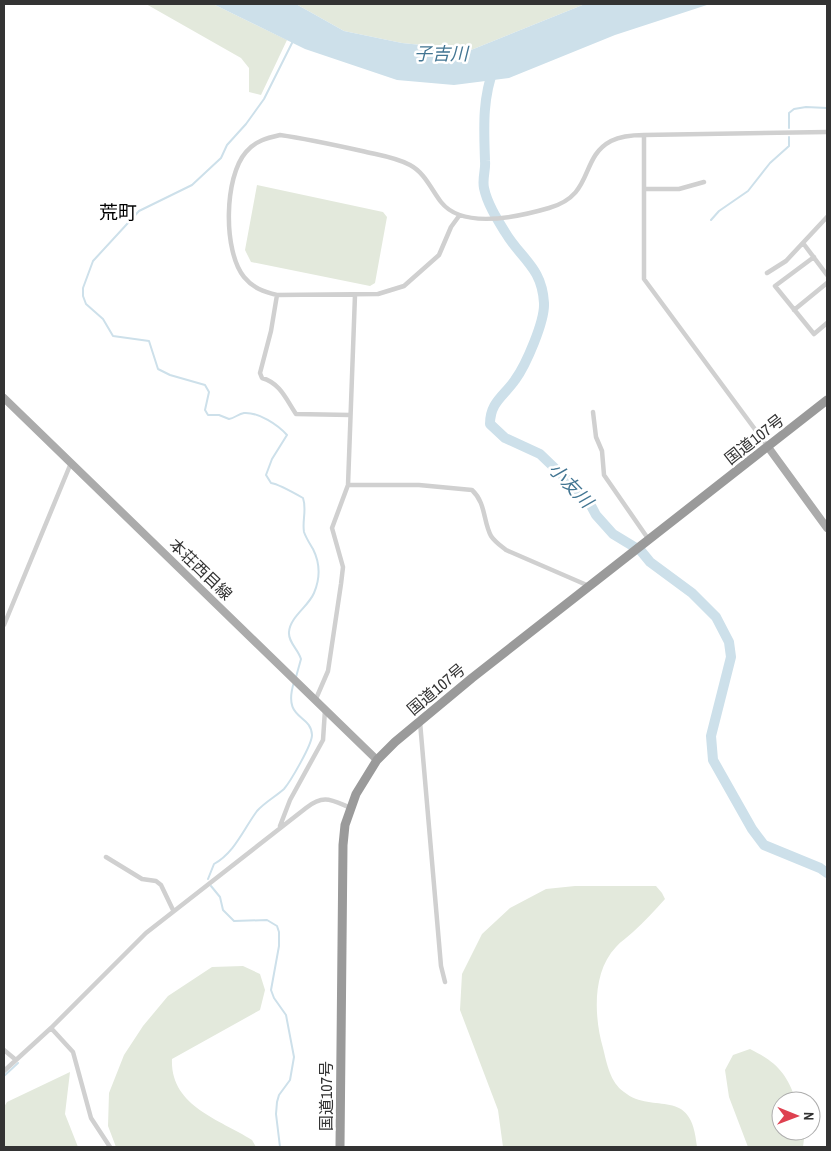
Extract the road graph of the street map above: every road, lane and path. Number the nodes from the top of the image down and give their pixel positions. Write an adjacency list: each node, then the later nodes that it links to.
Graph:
1 (827, 132): 2 (street)
2 (644, 134): 4 (street); 5 (street)
3 (704, 182): 4 (street)
4 (644, 189): 20 (street)
5 (459, 216): 12 (street); 13 (street)
6 (826, 220): 7 (street)
7 (803, 243): 8 (street); 9 (street)
8 (814, 258): 10 (street); 14 (street)
9 (767, 274)
10 (827, 275)
11 (827, 283): 14 (street)
12 (277, 295): 13 (street); 19 (street)
13 (355, 296): 19 (street)
14 (794, 310): 15 (street)
15 (827, 323)
16 (4, 398): 21 (main road, 本荘西目線)
17 (827, 400): 20 (highway, 国道107号)
18 (593, 412): 24 (street)
19 (350, 415): 22 (street)
20 (768, 447): 23 (main road); 24 (highway, 国道107号)
21 (71, 463): 26 (street); 27 (main road, 本荘西目線)
22 (348, 485): 25 (street); 27 (street)
23 (827, 528)
24 (646, 542): 25 (highway, 国道107号)
25 (591, 587): 29 (highway, 国道107号)
26 (4, 625)
27 (315, 701): 28 (main road, 本荘西目線)
28 (324, 710): 30 (main road, 本荘西目線); 32 (street)
29 (420, 722): 30 (highway, 国道107号); 35 (street)
30 (377, 760): 31 (highway, 国道107号)
31 (351, 808): 32 (street); 41 (highway, 国道107号)
32 (280, 828): 34 (street)
33 (106, 857): 34 (street)
34 (173, 910): 36 (street)
35 (445, 982)
36 (51, 1028): 38 (street); 40 (street)
37 (4, 1050): 38 (street)
38 (16, 1060): 39 (street)
39 (4, 1071)
40 (110, 1147)
41 (340, 1147)

